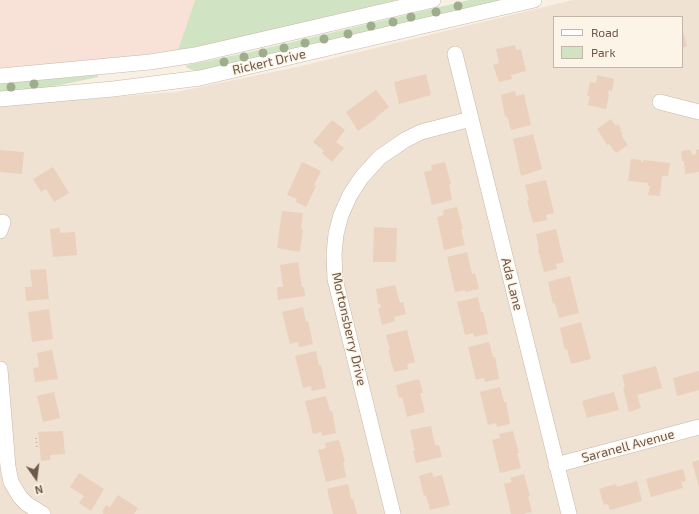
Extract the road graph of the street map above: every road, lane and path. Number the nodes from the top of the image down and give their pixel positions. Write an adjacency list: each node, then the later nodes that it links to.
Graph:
1 (433, 0): 4 (street, Rickert Drive)
2 (534, 0): 5 (street, Rickert Drive)
3 (455, 54): 8 (street, Ada Lane)
4 (0, 76)
5 (0, 99)
6 (660, 102): 7 (street)
7 (699, 112)
8 (471, 119): 13 (street, Ada Lane); 16 (street, Mortonsberry Drive)
9 (0, 369): 14 (street)
10 (699, 427): 13 (street, Saranell Avenue)
11 (36, 438): 12 (path)
12 (39, 447)
13 (556, 465): 17 (street, Ada Lane)
14 (4, 468): 15 (street)
15 (43, 514)
16 (393, 514)
17 (569, 514)

